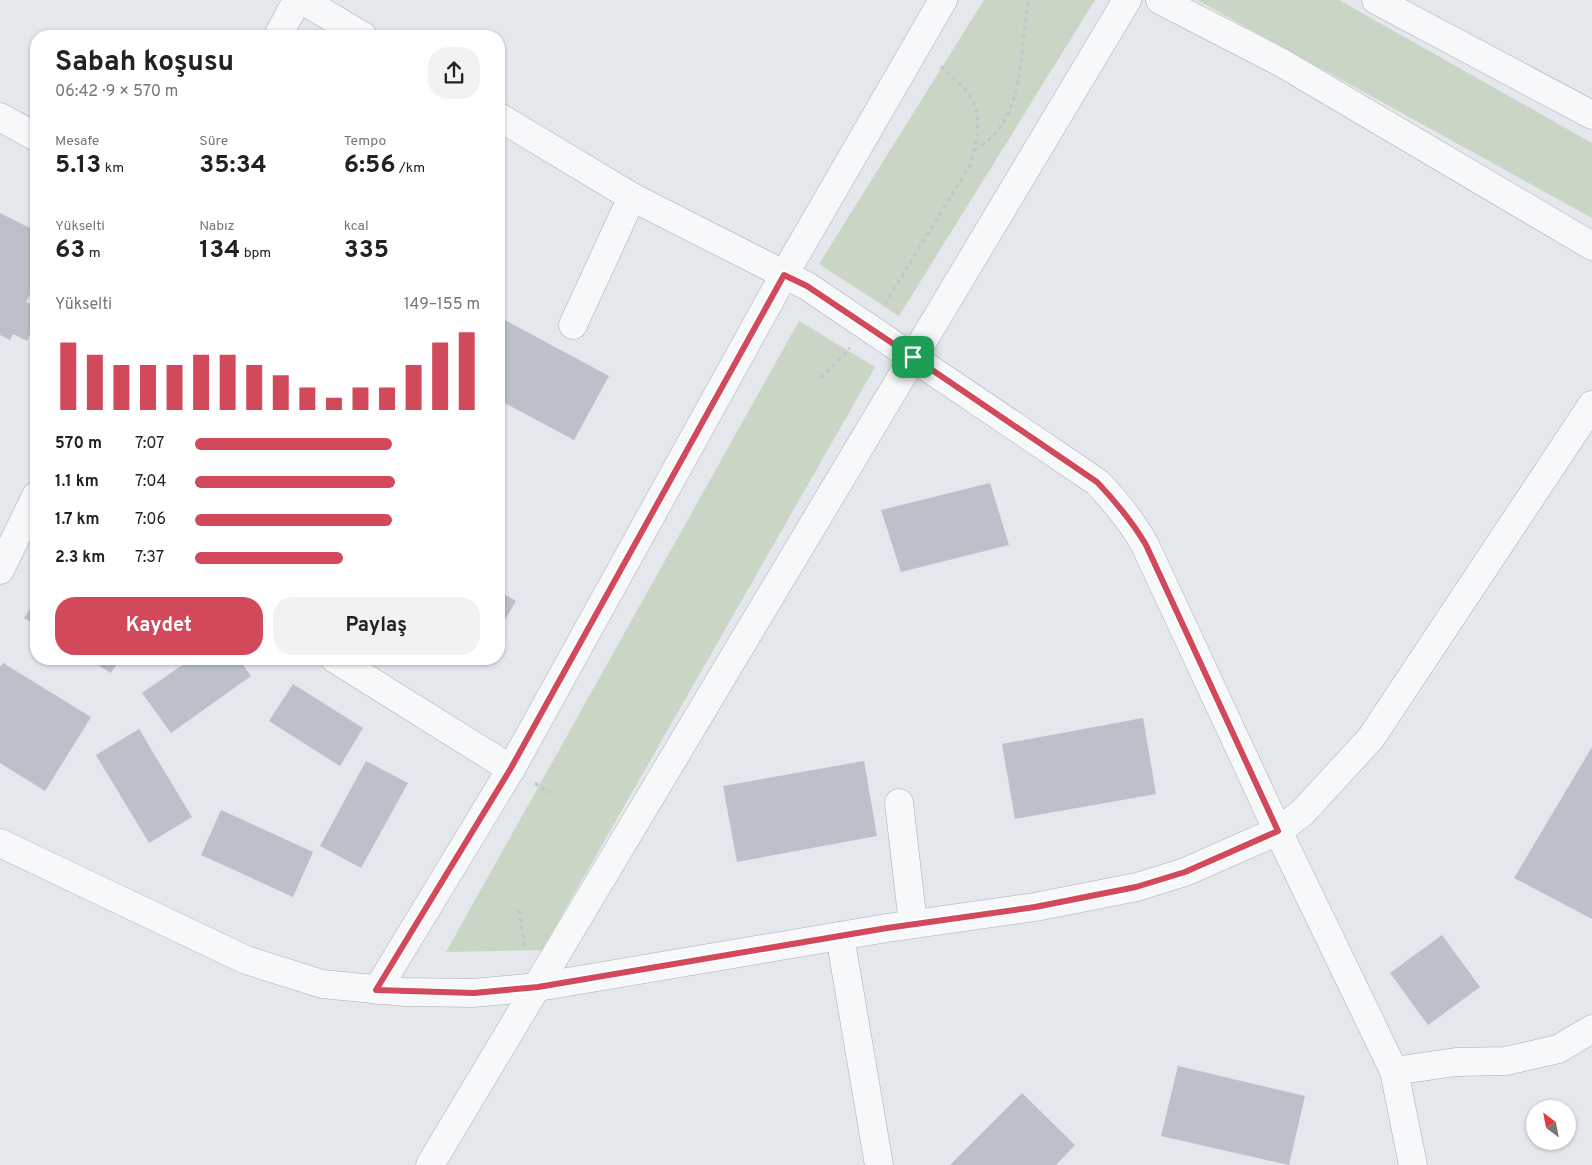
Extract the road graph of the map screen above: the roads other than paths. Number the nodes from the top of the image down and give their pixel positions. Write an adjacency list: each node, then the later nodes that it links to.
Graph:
1 (297, 0): 7 (street)
2 (302, 0): 8 (street)
3 (943, 0): 15 (street)
4 (1127, 0): 17 (street)
5 (1160, 0): 14 (street)
6 (1376, 0): 9 (street)
7 (281, 30)
8 (353, 30)
9 (1592, 114)
10 (0, 117): 12 (street)
11 (505, 121): 13 (street)
12 (30, 134)
13 (632, 197): 15 (street); 16 (street)
14 (1592, 246)
15 (784, 275): 17 (street); 22 (street)
16 (573, 325)
17 (913, 357): 24 (street); 28 (street)
18 (1592, 405): 24 (street)
19 (30, 508): 20 (street)
20 (0, 570)
21 (345, 665): 22 (street)
22 (511, 768): 29 (street)
23 (899, 803): 26 (street)
24 (1278, 831): 26 (street); 31 (street)
25 (0, 843): 29 (street)
26 (914, 924): 27 (street)
27 (840, 936): 28 (street); 33 (street)
28 (538, 987): 29 (street); 32 (street)
29 (376, 990)
30 (1592, 1029): 31 (street)
31 (1394, 1071): 34 (street)
32 (430, 1165)
33 (879, 1165)
34 (1413, 1165)

